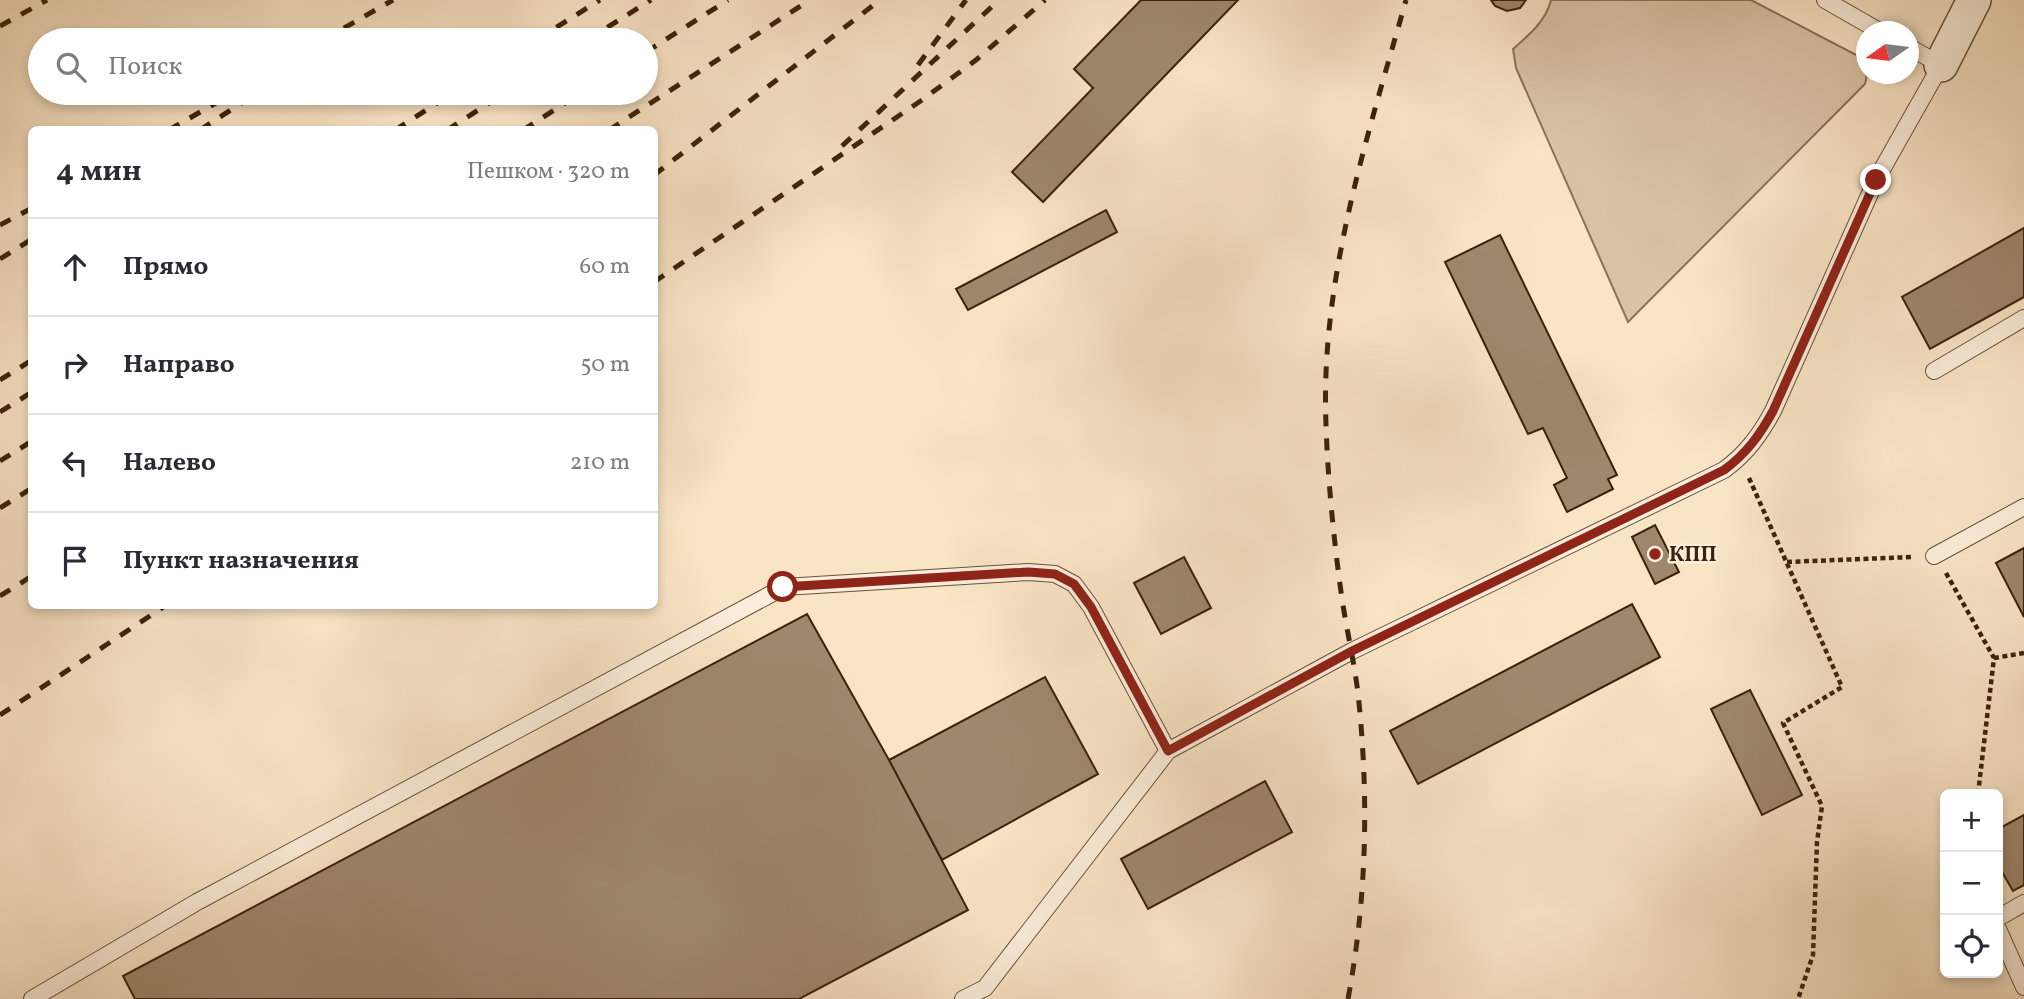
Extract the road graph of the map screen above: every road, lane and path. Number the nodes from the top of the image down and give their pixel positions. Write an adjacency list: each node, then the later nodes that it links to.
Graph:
1 (1825, 0): 3 (lane)
2 (1974, 0): 5 (street)
3 (1862, 21)
4 (1919, 53): 5 (lane)
5 (1941, 65): 8 (lane)
6 (2024, 318): 7 (lane)
7 (1934, 371)
8 (1741, 458): 11 (path); 14 (lane)
9 (2024, 507): 10 (lane)
10 (1934, 556): 11 (path); 13 (path)
11 (1787, 562): 22 (path)
12 (2024, 653): 13 (path)
13 (1994, 659): 15 (path)
14 (1168, 751): 20 (lane); 21 (lane)
15 (1979, 789)
16 (2024, 902): 17 (lane)
17 (2003, 915)
18 (2003, 940): 19 (lane)
19 (2024, 987)
20 (32, 999)
21 (962, 999)
22 (1798, 999)

